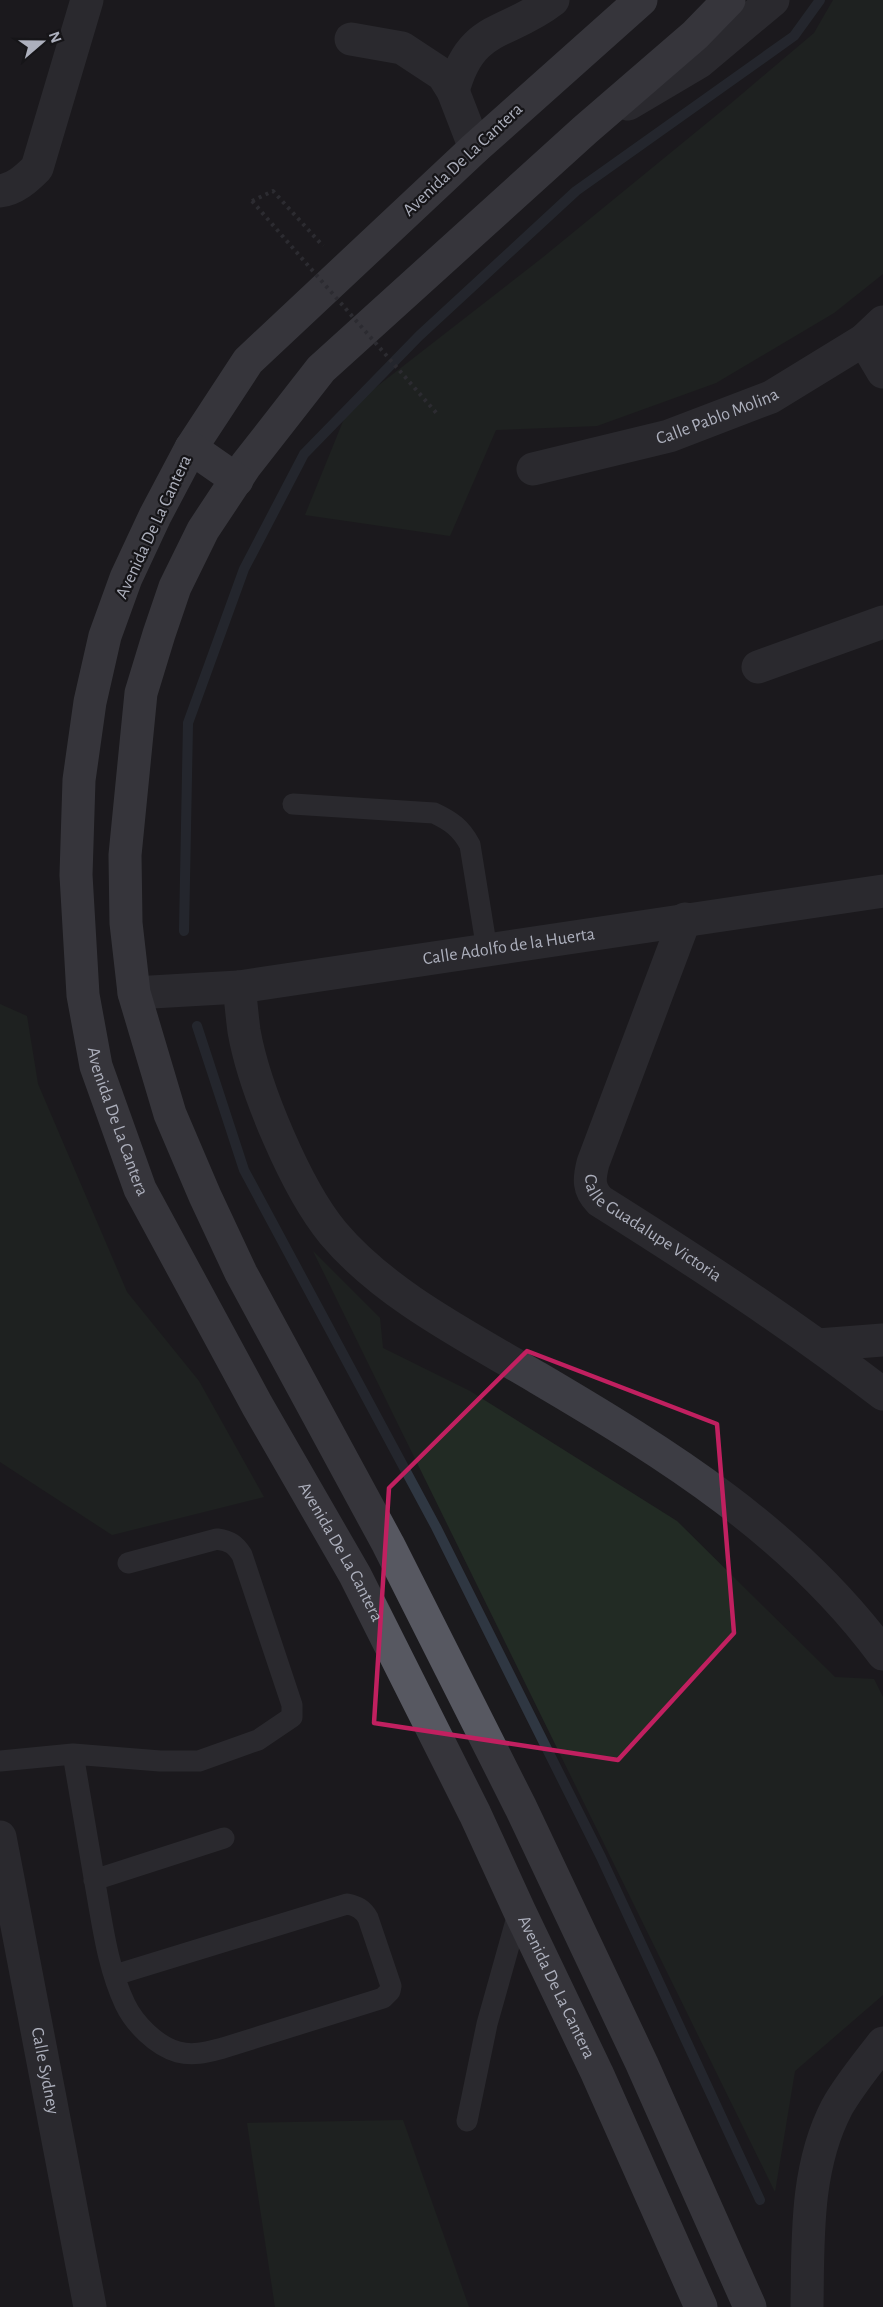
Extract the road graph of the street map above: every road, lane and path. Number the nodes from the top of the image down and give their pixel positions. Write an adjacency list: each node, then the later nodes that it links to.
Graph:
1 (87, 0): 10 (street)
2 (553, 0): 7 (street)
3 (729, 0): 8 (main road)
4 (773, 0): 8 (street)
5 (636, 3): 9 (main road, Avenida De La Cantera)
6 (351, 39): 7 (street)
7 (453, 90): 9 (street)
8 (585, 130): 17 (main road)
9 (475, 148): 11 (main road, Avenida De La Cantera)
10 (0, 192)
11 (345, 271): 14 (path, bridge); 15 (main road, Avenida De La Cantera)
12 (873, 331): 13 (street); 16 (street, Calle Pablo Molina)
13 (883, 372)
14 (439, 416)
15 (191, 448): 17 (main road); 36 (main road, Avenida De La Cantera)
16 (533, 469)
17 (237, 480): 25 (main road)
18 (883, 622): 19 (street)
19 (758, 667)
20 (293, 804): 23 (lane)
21 (883, 891): 22 (street, Calle Adolfo de la Huerta)
22 (685, 919): 23 (street, Calle Adolfo de la Huerta); 27 (street, Calle Guadalupe Victoria)
23 (487, 950): 24 (street, Calle Adolfo de la Huerta)
24 (239, 987): 25 (street, Calle Adolfo de la Huerta); 30 (street)
25 (134, 993): 42 (main road)
26 (883, 1340): 27 (street)
27 (818, 1345): 28 (street, Calle Guadalupe Victoria)
28 (883, 1394)
29 (128, 1563): 31 (lane)
30 (883, 1654)
31 (73, 1754): 32 (lane); 35 (lane)
32 (0, 1761)
33 (0, 1836): 40 (street, Calle Sydney)
34 (224, 1838): 35 (lane)
35 (94, 1880): 37 (lane)
36 (519, 1910): 39 (lane); 41 (main road, Avenida De La Cantera)
37 (115, 1976): 37 (lane)
38 (883, 2043): 43 (street)
39 (467, 2121)
40 (90, 2307)
41 (701, 2307)
42 (750, 2307)
43 (807, 2307)

